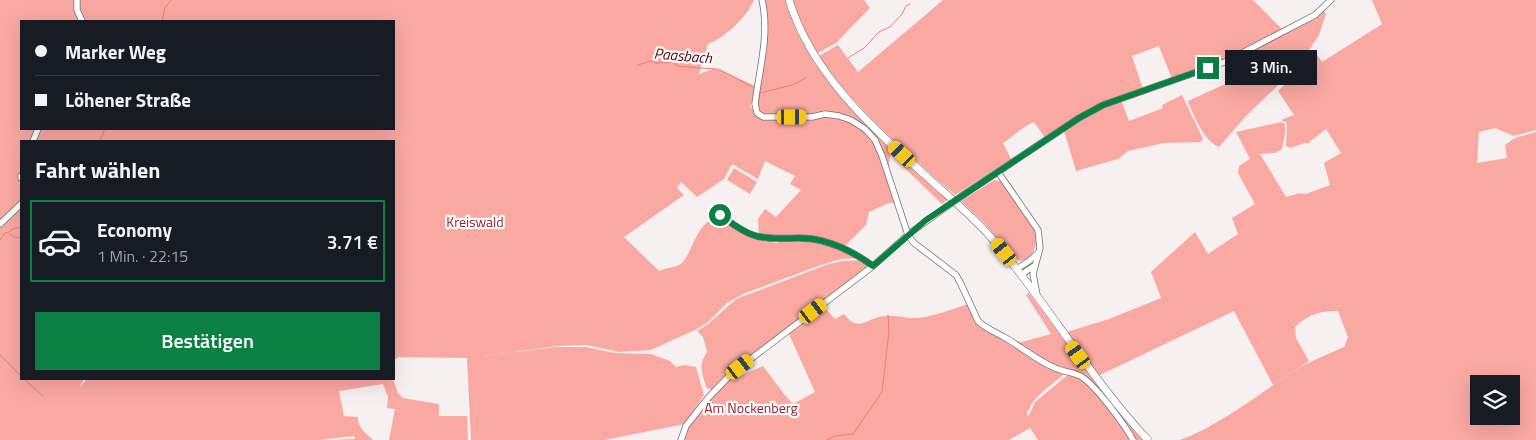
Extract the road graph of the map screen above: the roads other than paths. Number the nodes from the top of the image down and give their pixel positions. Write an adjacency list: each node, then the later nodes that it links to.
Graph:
1 (77, 0): 5 (street)
2 (762, 0): 10 (street)
3 (788, 0): 14 (main road)
4 (1331, 0): 6 (street)
5 (82, 20)
6 (998, 172): 10 (street, bridge); 11 (street)
7 (20, 205): 9 (street)
8 (720, 215): 12 (street)
9 (0, 224)
10 (908, 235): 12 (street); 17 (street)
11 (1038, 253): 13 (street); 14 (street)
12 (873, 266): 16 (street)
13 (1034, 266): 14 (street); 15 (street)
14 (1019, 272): 15 (main road)
15 (1037, 297): 18 (main road)
16 (681, 440)
17 (1133, 440)
18 (1148, 440)

